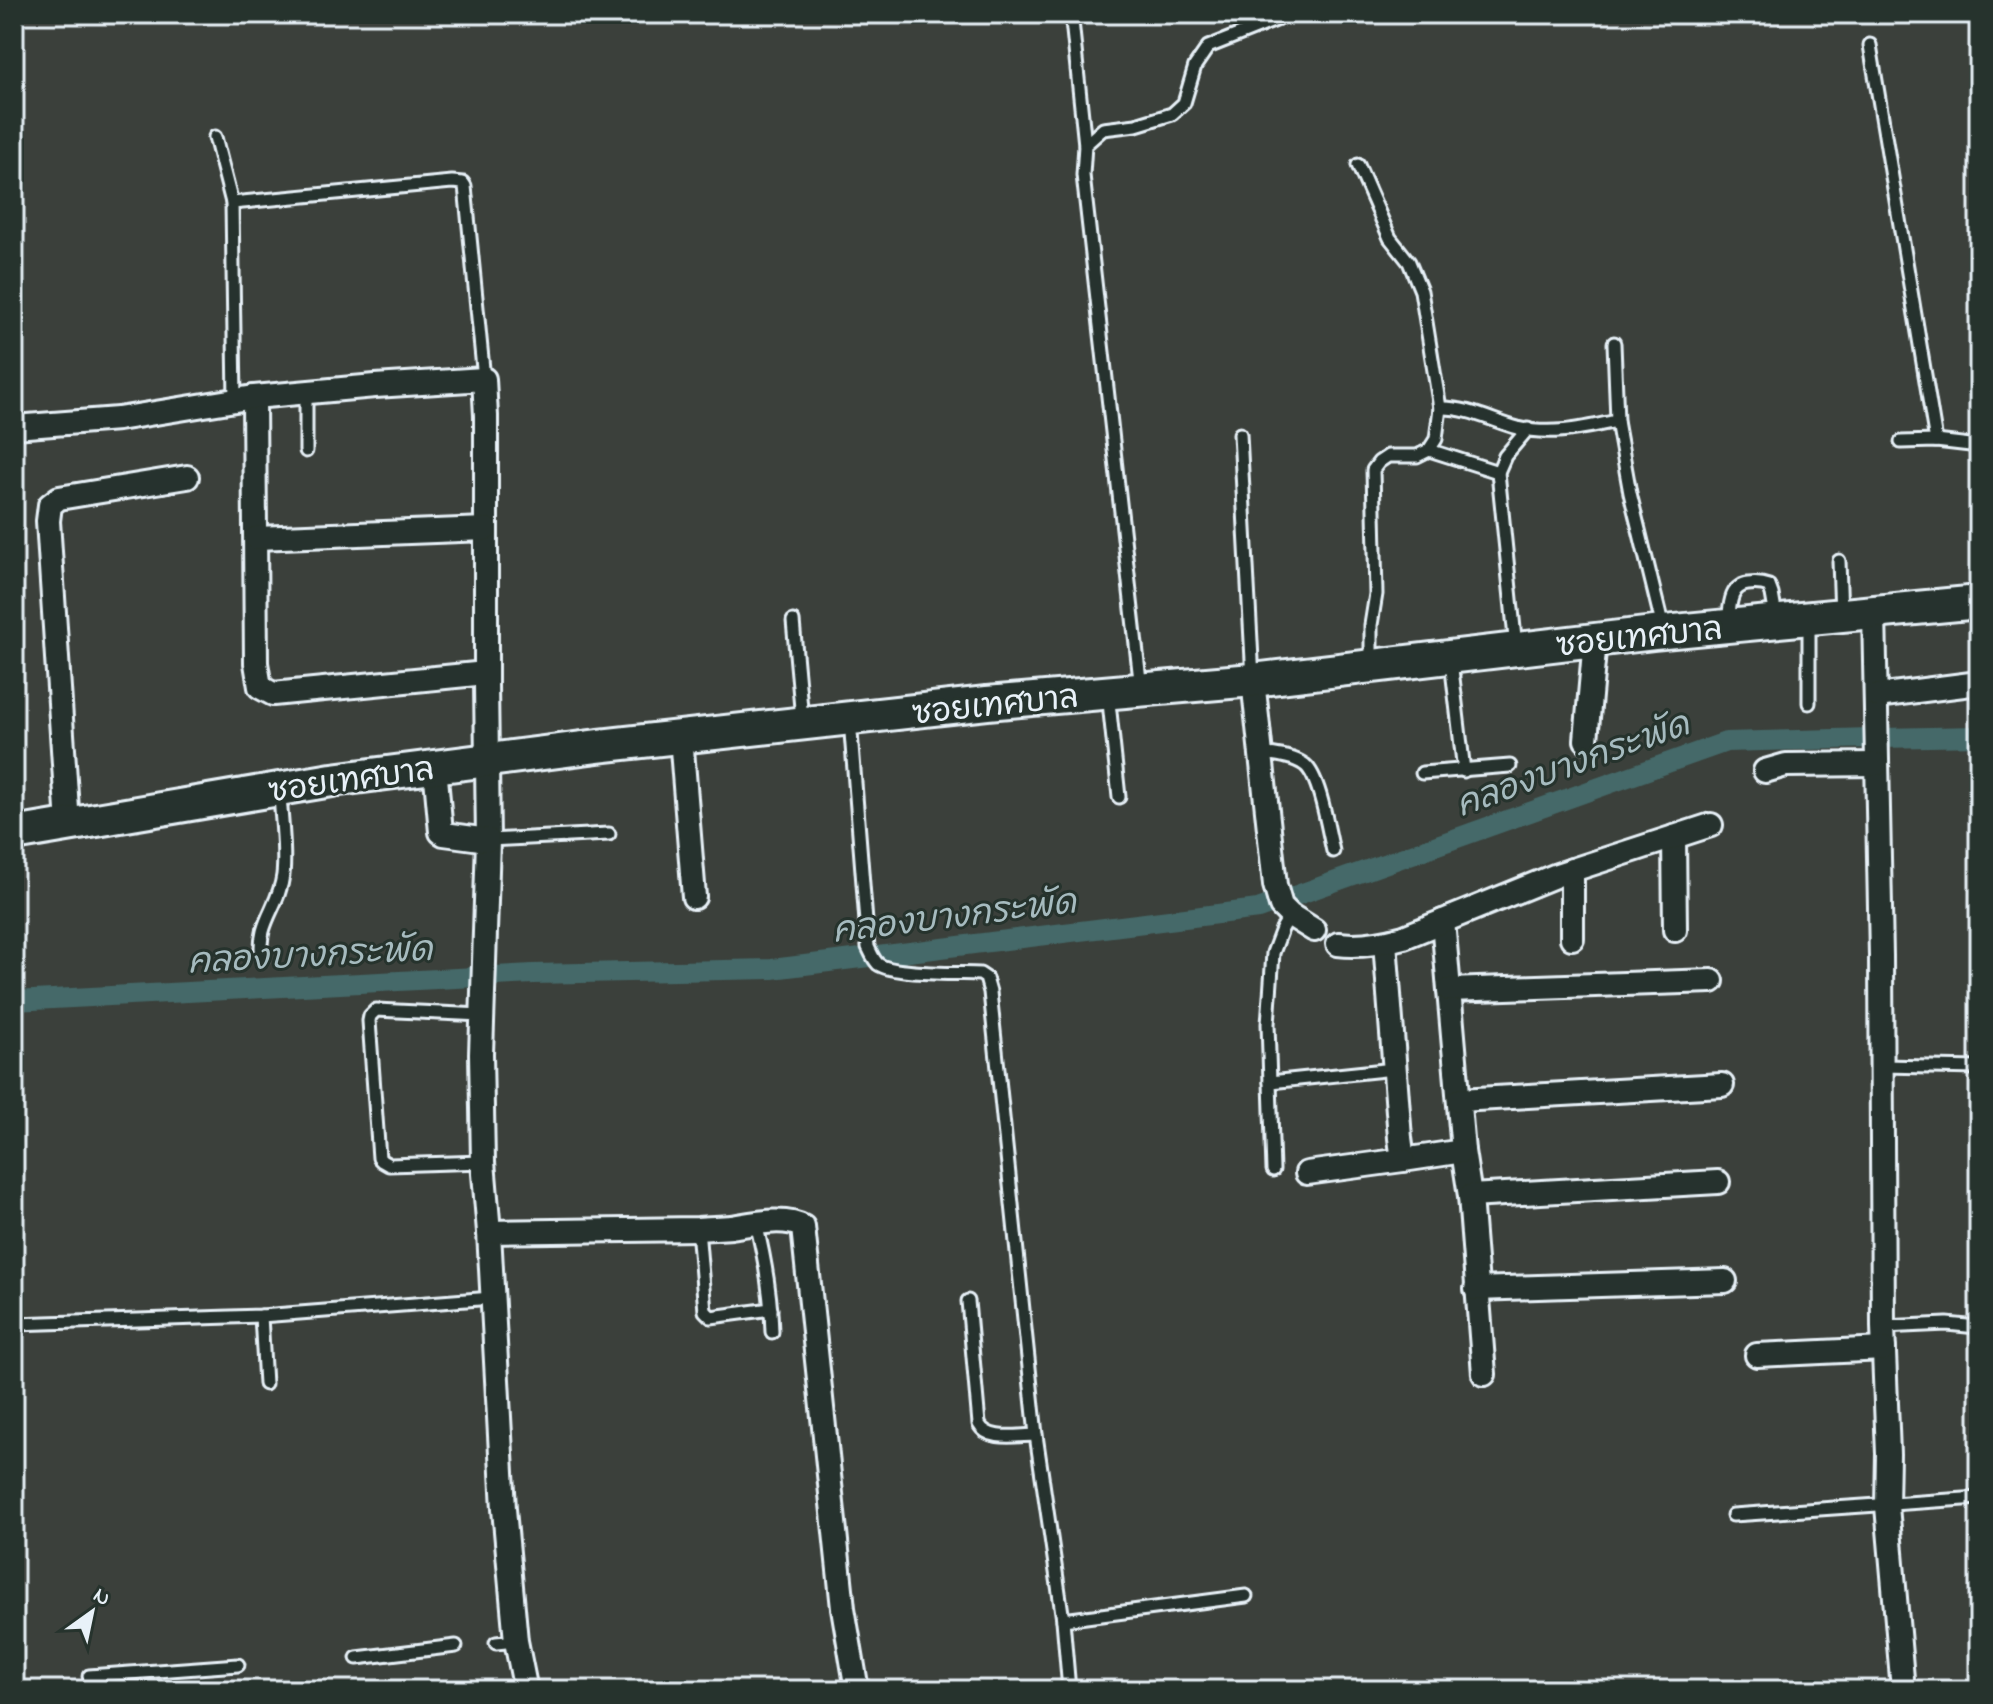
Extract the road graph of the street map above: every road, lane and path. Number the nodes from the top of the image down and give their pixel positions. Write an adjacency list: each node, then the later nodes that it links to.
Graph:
1 (1285, 14): 5 (lane)
2 (1072, 21): 5 (lane)
3 (1870, 45): 17 (lane)
4 (215, 137): 7 (lane)
5 (1085, 145): 39 (lane)
6 (1358, 165): 12 (lane)
7 (232, 203): 9 (lane); 11 (lane)
8 (1614, 343): 13 (lane)
9 (484, 379): 10 (street); 24 (street)
10 (306, 392): 11 (street); 21 (lane)
11 (245, 399): 14 (street); 25 (street)
12 (1440, 408): 15 (lane); 20 (lane)
13 (1617, 421): 15 (lane); 31 (lane)
14 (14, 427)
15 (1528, 429): 22 (lane)
16 (1240, 434): 37 (lane)
17 (1936, 441): 18 (lane); 19 (lane)
18 (1901, 442)
19 (1979, 446)
20 (1429, 450): 22 (lane); 35 (lane)
21 (306, 451)
22 (1498, 472): 33 (lane)
23 (187, 477): 57 (street)
24 (486, 529): 25 (street); 36 (street)
25 (256, 538): 36 (street)
26 (1839, 561): 29 (lane)
27 (1979, 602): 28 (street, ซอยเทศบาล)
28 (1874, 612): 29 (street, ซอยเทศบาล); 41 (street)
29 (1825, 616): 31 (street, ซอยเทศบาล); 42 (lane)
30 (793, 621): 44 (lane)
31 (1664, 632): 32 (street, ซอยเทศบาล)
32 (1595, 640): 33 (street, ซอยเทศบาล); 46 (street)
33 (1516, 649): 34 (street, ซอยเทศบาล)
34 (1451, 657): 35 (street, ซอยเทศบาล); 52 (lane)
35 (1371, 666): 37 (street, ซอยเทศบาล)
36 (486, 673): 48 (street)
37 (1253, 680): 39 (street, ซอยเทศบาล); 47 (street)
38 (1979, 683): 41 (street)
39 (1141, 690): 40 (street, ซอยเทศบาล)
40 (1108, 693): 43 (street, ซอยเทศบาล); 56 (lane)
41 (1877, 696): 49 (street)
42 (1809, 703)
43 (849, 718): 44 (street, ซอยเทศบาล); 106 (lane)
44 (802, 723): 45 (street, ซอยเทศบาล)
45 (681, 737): 48 (street, ซอยเทศบาล); 65 (street)
46 (1586, 740)
47 (1261, 753): 63 (lane); 66 (street)
48 (486, 761): 51 (street, ซอยเทศบาล); 62 (street)
49 (1877, 764): 53 (street); 77 (street)
50 (1510, 766): 52 (lane)
51 (435, 767): 55 (street, ซอยเทศบาล); 62 (street)
52 (1464, 771): 54 (lane)
53 (1765, 771)
54 (1422, 773)
55 (280, 789): 57 (street, ซอยเทศบาล); 73 (lane)
56 (1119, 797)
57 (68, 825): 59 (street, ซอยเทศบาล)
58 (1711, 825): 61 (street)
59 (14, 834)
60 (609, 834): 62 (lane)
61 (1674, 837): 64 (street); 69 (street)
62 (488, 840): 76 (street)
63 (1333, 851)
64 (1572, 870): 67 (street); 70 (street)
65 (694, 897)
66 (1282, 902): 68 (street); 80 (lane)
67 (1443, 921): 71 (street); 75 (street)
68 (1314, 930)
69 (1675, 930)
70 (1572, 938)
71 (1385, 942): 72 (street); 79 (street)
72 (1338, 944)
73 (262, 959)
74 (1712, 981): 75 (street)
75 (1449, 990): 82 (street)
76 (482, 1015): 85 (street); 85 (lane)
77 (1882, 1066): 78 (lane); 102 (street)
78 (1979, 1068)
79 (1394, 1069): 80 (lane); 84 (street)
80 (1270, 1082): 86 (lane)
81 (1722, 1085): 82 (street)
82 (1459, 1100): 83 (street)
83 (1463, 1151): 84 (street); 89 (street)
84 (1403, 1160): 87 (street)
85 (483, 1162): 92 (street)
86 (1273, 1170)
87 (1307, 1173)
88 (1718, 1182): 89 (street)
89 (1470, 1196): 94 (street)
90 (756, 1222): 91 (street); 97 (lane); 117 (street)
91 (698, 1229): 92 (street); 97 (lane)
92 (489, 1232): 95 (street)
93 (1725, 1281): 94 (street)
94 (1476, 1289): 104 (street)
95 (492, 1298): 98 (lane); 116 (street)
96 (968, 1301): 106 (lane)
97 (771, 1309): 101 (lane)
98 (261, 1316): 99 (lane); 105 (lane)
99 (14, 1324)
100 (1977, 1327): 102 (lane)
101 (772, 1332)
102 (1883, 1338): 103 (street); 108 (street)
103 (1757, 1355)
104 (1484, 1374)
105 (265, 1384)
106 (1036, 1435): 111 (lane)
107 (1979, 1498): 108 (lane)
108 (1887, 1506): 109 (lane); 119 (street)
109 (1733, 1515)
110 (1246, 1596): 111 (lane)
111 (1063, 1620): 118 (lane)
112 (456, 1646): 113 (lane)
113 (357, 1658)
114 (238, 1665): 115 (lane)
115 (89, 1676)
116 (528, 1690)
117 (857, 1690)
118 (1069, 1690)
119 (1903, 1690)

